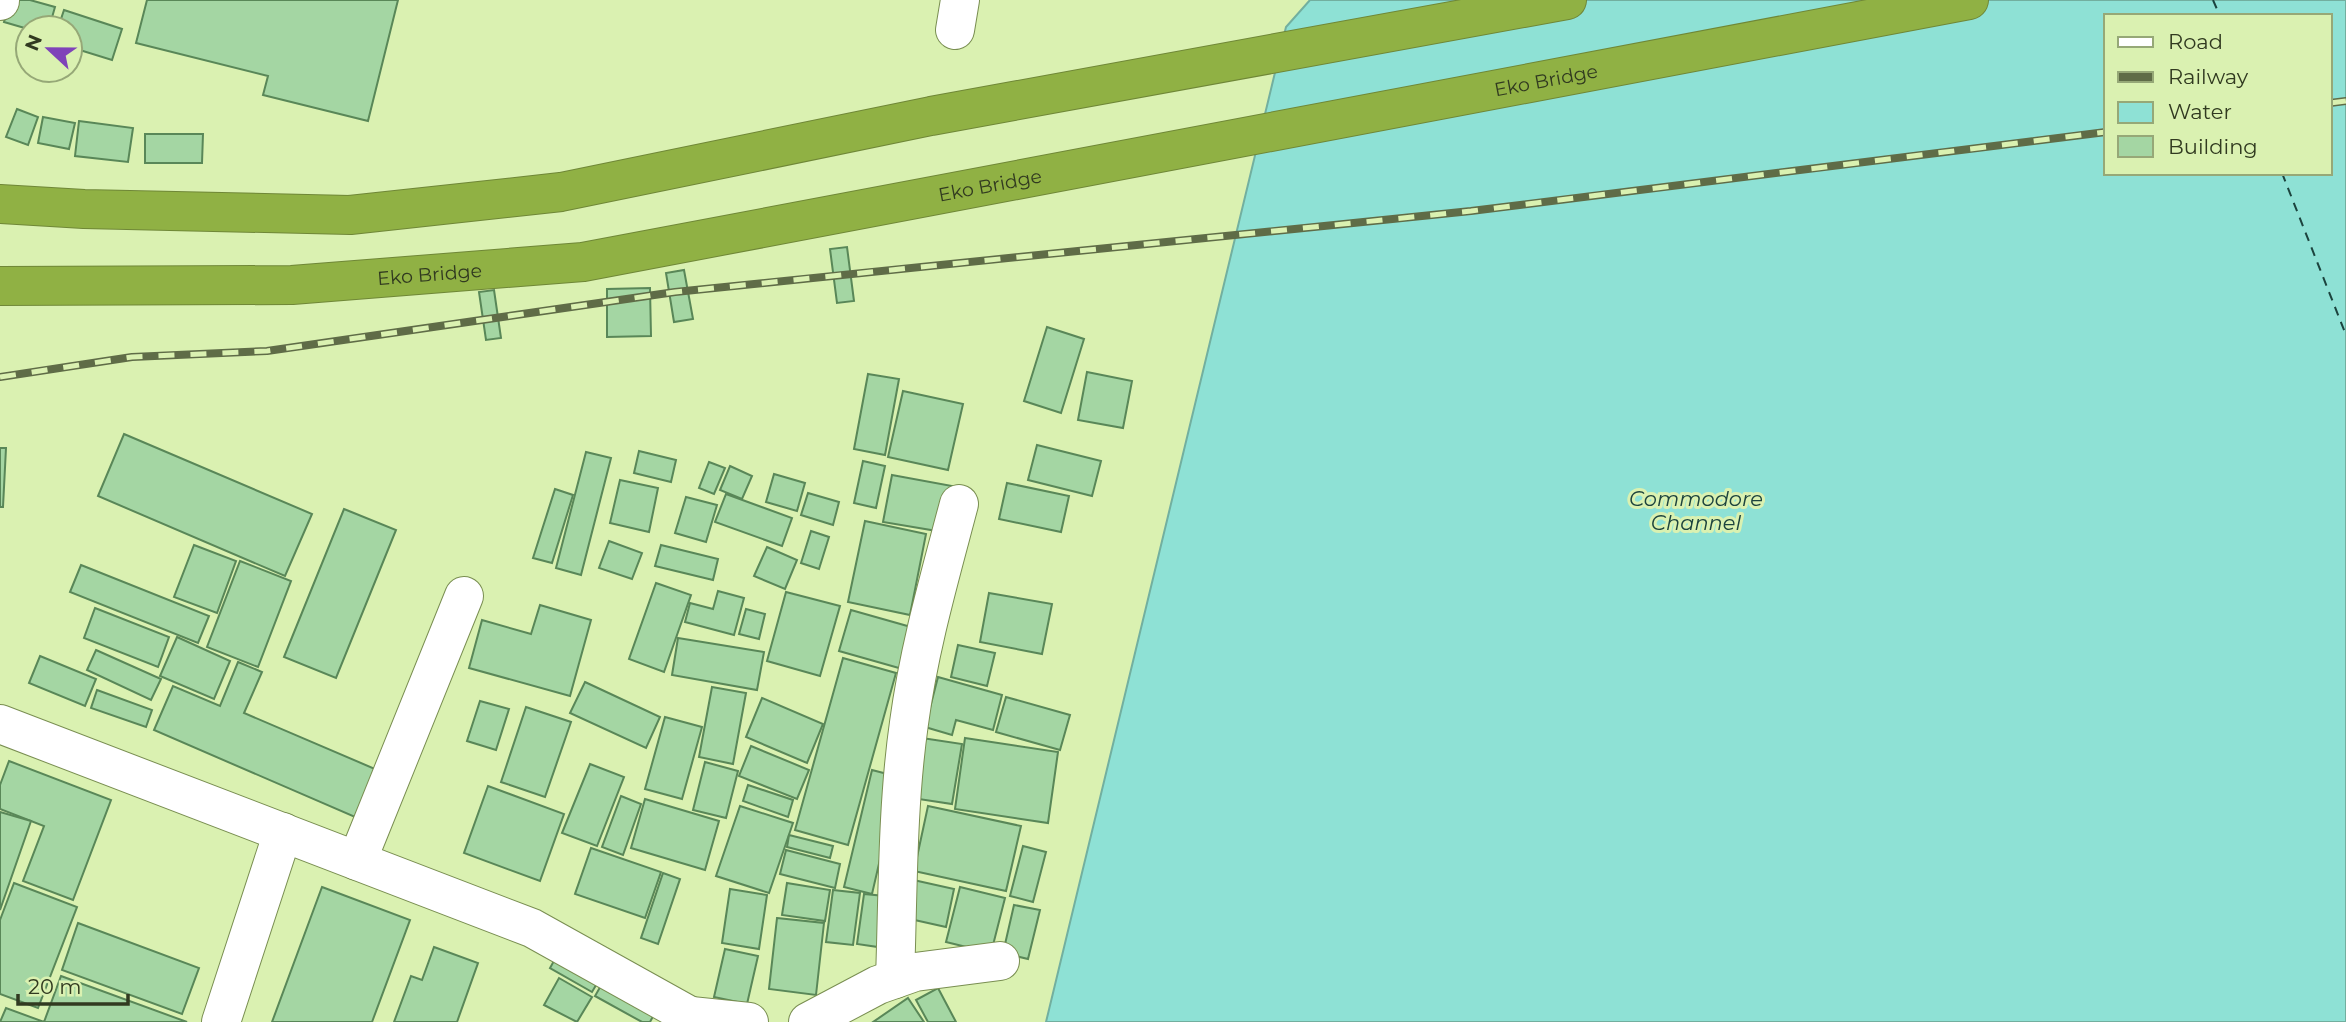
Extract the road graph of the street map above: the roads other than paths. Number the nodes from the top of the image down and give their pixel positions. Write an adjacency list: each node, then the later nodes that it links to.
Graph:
1 (1567, 0): 3 (highway)
2 (1969, 0): 4 (highway, Eko Bridge)
3 (0, 204)
4 (0, 286)
5 (959, 504): 11 (street)
6 (464, 596): 9 (street)
7 (0, 724): 8 (street)
8 (283, 832): 9 (street); 14 (street)
9 (357, 861): 12 (street)
10 (1000, 961): 11 (street)
11 (895, 979): 15 (street)
12 (696, 1019): 13 (street)
13 (749, 1021)
14 (221, 1022)
15 (808, 1022)

